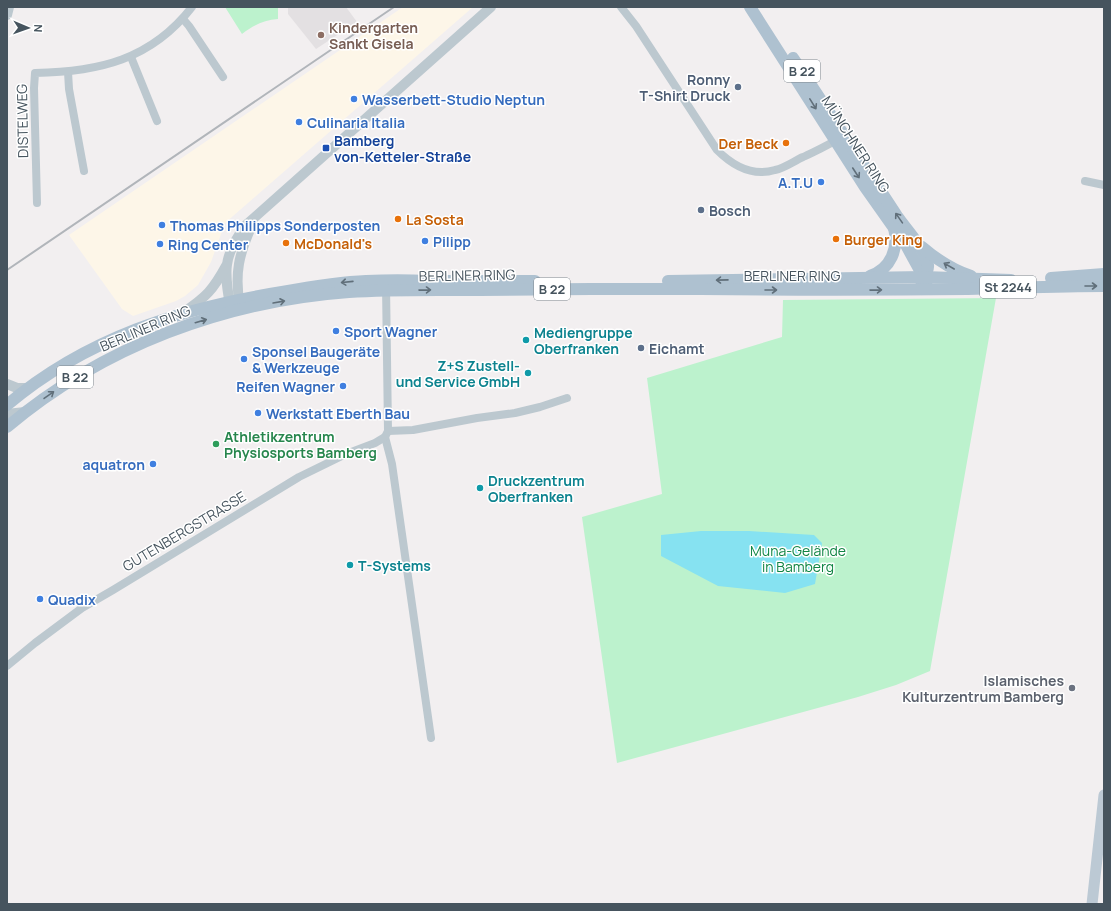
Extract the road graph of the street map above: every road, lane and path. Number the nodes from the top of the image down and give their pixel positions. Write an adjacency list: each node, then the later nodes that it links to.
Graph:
1 (9, 7): 7 (street)
2 (192, 7): 8 (street, DISTELWEG)
3 (491, 7): 18 (street)
4 (621, 7): 13 (street)
5 (750, 7): 13 (main road, MÜNCHNER RING / B 22, one-way to 13)
6 (760, 7): 13 (main road, MÜNCHNER RING / B 22)
7 (7, 15)
8 (183, 19): 9 (street, DISTELWEG); 11 (street)
9 (131, 57): 10 (street, DISTELWEG); 12 (street)
10 (68, 72): 14 (street); 17 (street, DISTELWEG)
11 (223, 77)
12 (157, 121)
13 (840, 137): 19 (main road, MÜNCHNER RING / B 22, one-way to 19); 20 (main road, MÜNCHNER RING / B 22, one-way to 13)
14 (84, 171)
15 (1085, 181): 16 (street)
16 (1104, 185)
17 (37, 203)
18 (256, 218): 21 (street); 30 (street)
19 (893, 225): 23 (main road, MÜNCHNER RING); 24 (main road, B 22)
20 (919, 245): 23 (main road, B 22); 25 (main road, one-way to 20)
21 (226, 266): 30 (street); 31 (street)
22 (1104, 274): 25 (main road, BERLINER RING / St 2244)
23 (924, 277): 24 (main road, BERLINER RING / St 2244); 25 (main road, BERLINER RING / St 2244); 28 (main road); 29 (main road)
24 (864, 278): 26 (main road, BERLINER RING / B 22, one-way to 26)
25 (982, 280)
26 (386, 286): 28 (main road, BERLINER RING / B 22, one-way to 28); 30 (main road, BERLINER RING / B 22); 39 (street)
27 (1104, 286): 29 (main road, BERLINER RING / St 2244, one-way to 27)
28 (912, 289): 29 (main road, BERLINER RING / St 2244)
29 (940, 289)
30 (235, 305): 31 (main road, BERLINER RING / B 22); 36 (main road, BERLINER RING / B 22, one-way to 30)
31 (183, 313): 33 (main road, BERLINER RING / B 22)
32 (7, 384): 33 (street)
33 (27, 388): 35 (main road, BERLINER RING / B 22)
34 (567, 398): 39 (street, GUTENBERGSTRASSE)
35 (7, 405)
36 (25, 412): 37 (street); 38 (main road, BERLINER RING / B 22)
37 (7, 414)
38 (7, 427)
39 (386, 434): 40 (street, GUTENBERGSTRASSE); 41 (street)
40 (7, 666)
41 (431, 738)
42 (1104, 795): 43 (main road)
43 (1092, 904)

